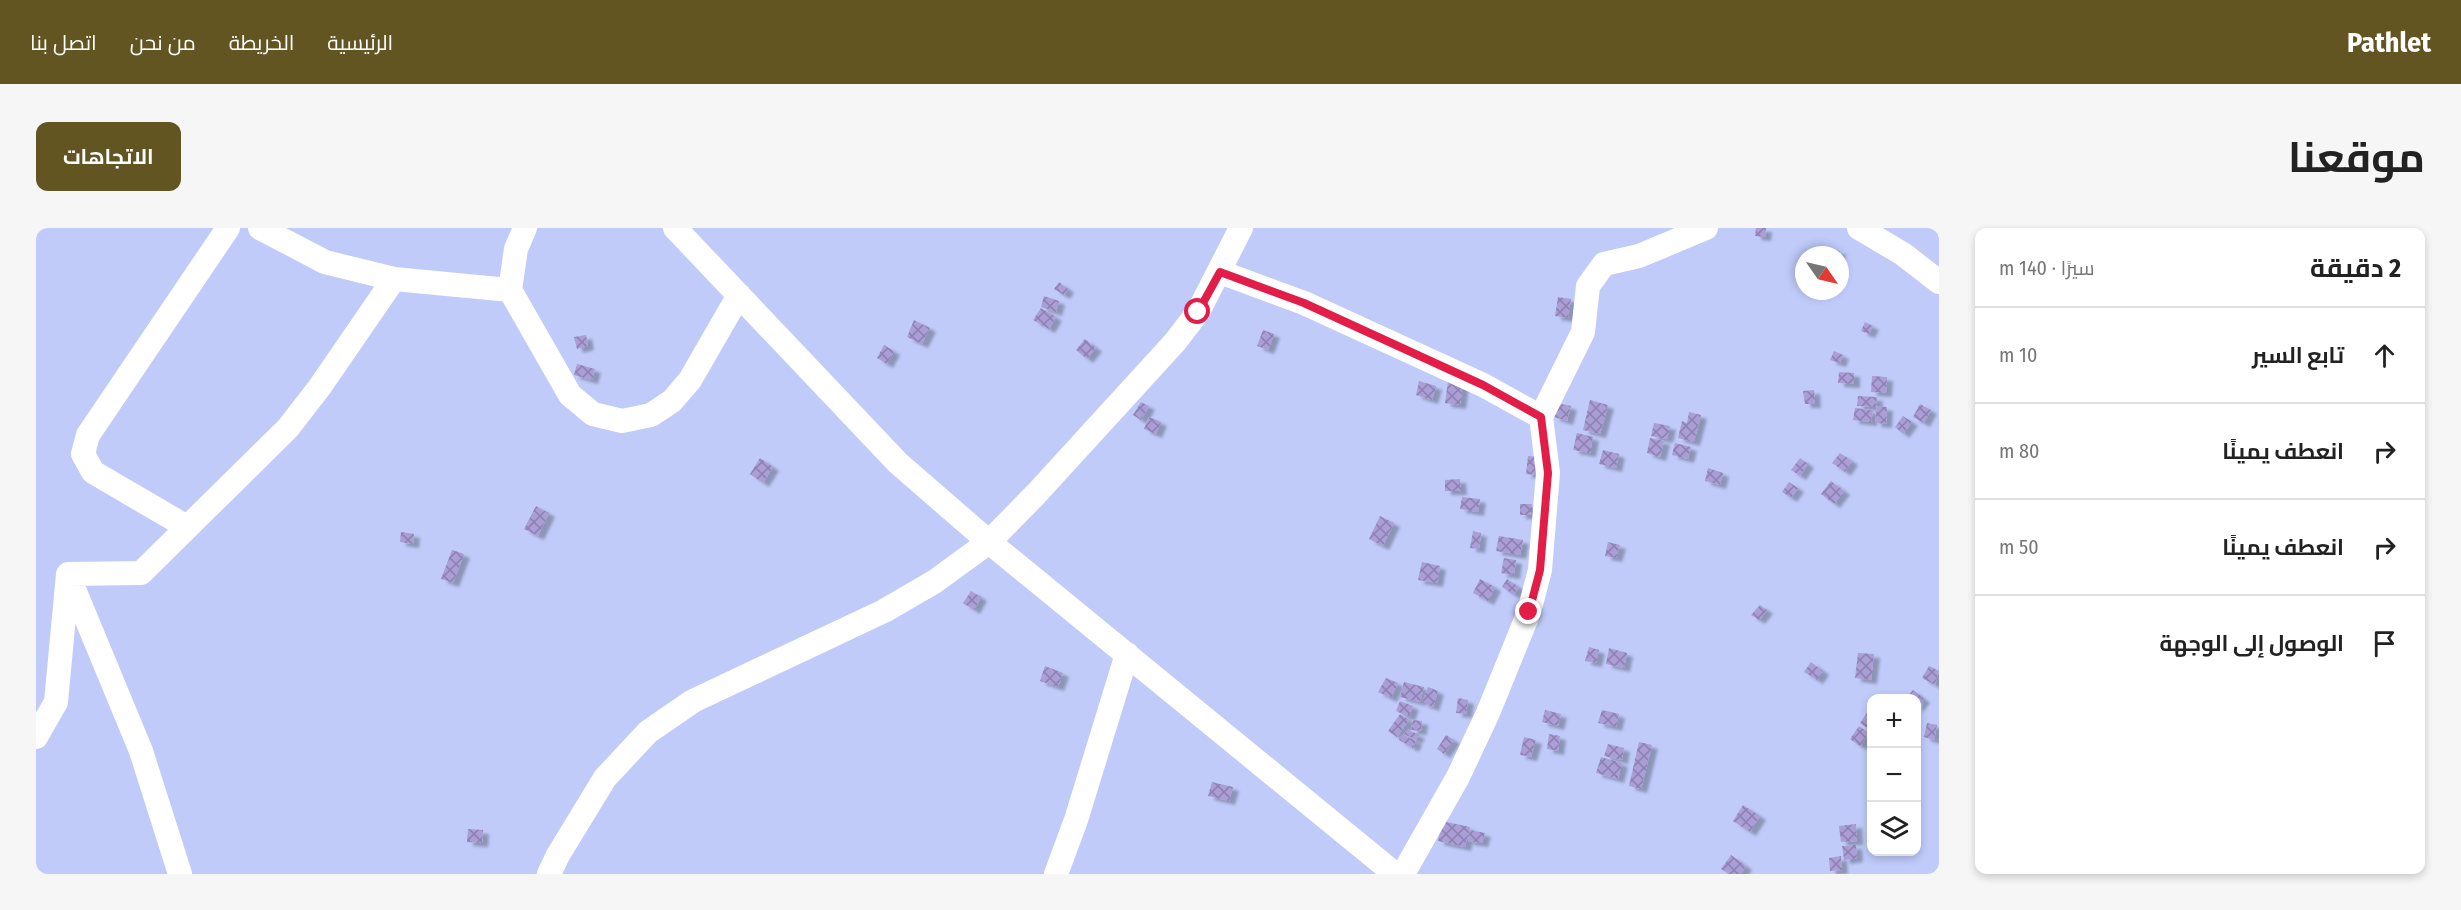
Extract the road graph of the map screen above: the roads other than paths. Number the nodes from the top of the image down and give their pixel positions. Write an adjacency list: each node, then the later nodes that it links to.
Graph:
1 (228, 228): 14 (street)
2 (260, 228): 9 (street)
3 (525, 228): 11 (street)
4 (675, 228): 12 (street)
5 (1241, 228): 8 (street)
6 (1706, 228): 13 (street)
7 (1859, 228): 10 (street)
8 (1220, 272): 13 (street); 15 (street)
9 (394, 279): 11 (street); 14 (street)
10 (1939, 282)
11 (510, 290): 12 (street)
12 (739, 295): 15 (street)
13 (1541, 417): 23 (street)
14 (187, 527): 16 (street)
15 (989, 542): 17 (street); 20 (street)
16 (68, 574): 18 (street); 19 (street)
17 (1127, 654): 21 (street); 22 (street)
18 (36, 737)
19 (180, 874)
20 (549, 874)
21 (1056, 874)
22 (1395, 874)
23 (1403, 874)

